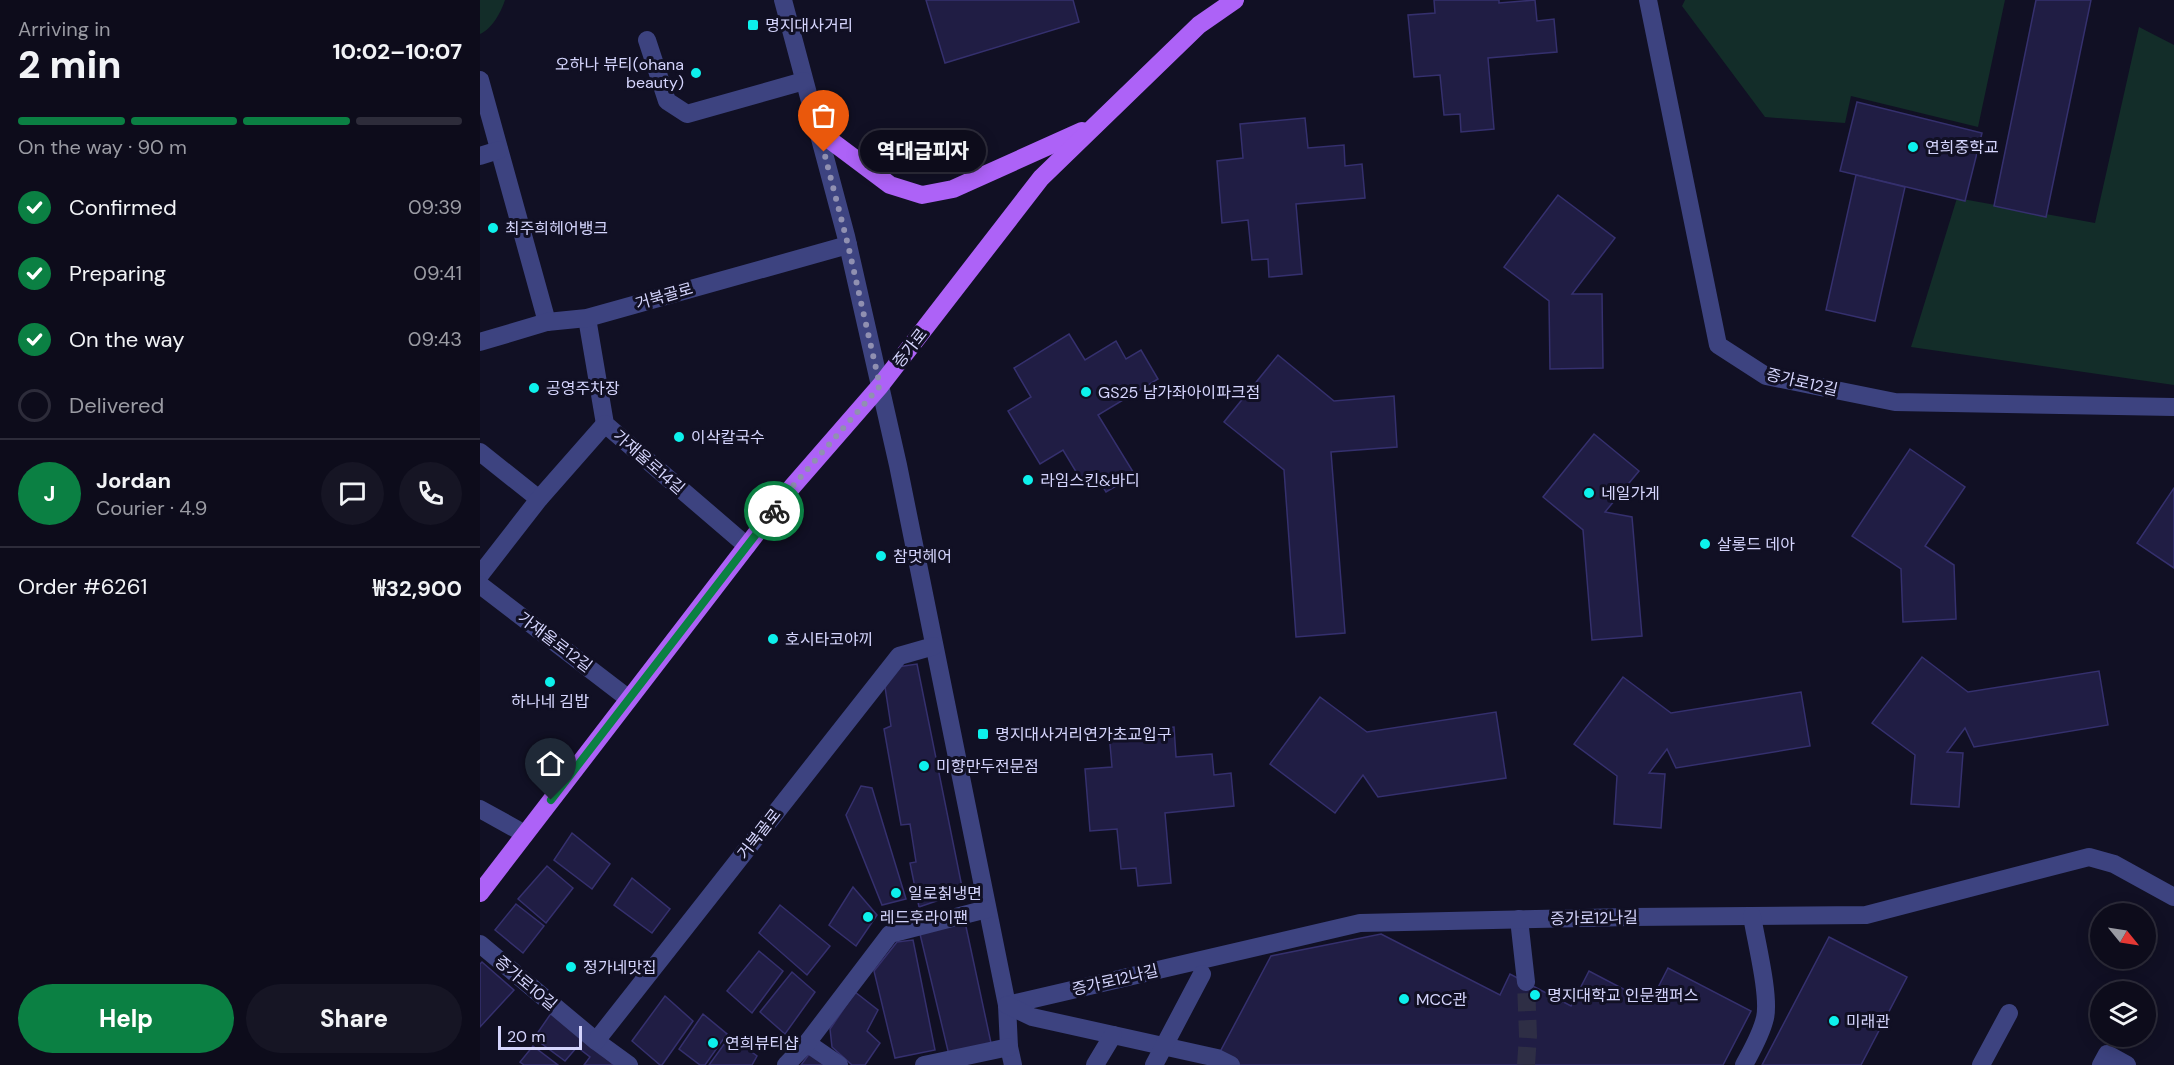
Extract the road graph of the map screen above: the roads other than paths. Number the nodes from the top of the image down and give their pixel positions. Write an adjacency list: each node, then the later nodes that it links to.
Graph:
1 (783, 0): 6 (street)
2 (1235, 0): 7 (main road, 증가로)
3 (1648, 0): 16 (street, 증가로12길)
4 (647, 40): 6 (street)
5 (480, 80): 9 (street)
6 (804, 81): 8 (street)
7 (1095, 125): 8 (main road); 15 (main road, 증가로)
8 (818, 131): 11 (street)
9 (499, 150): 10 (street); 13 (street)
10 (480, 156)
11 (848, 245): 12 (street, 거북골로); 15 (street)
12 (587, 318): 13 (street, 거북골로); 17 (street, 가재울로14길)
13 (547, 322): 14 (street, 거북골로)
14 (480, 342)
15 (880, 386): 20 (main road, 증가로); 23 (street)
16 (2174, 407)
17 (605, 424): 19 (street); 20 (street, 가재울로14길)
18 (480, 452): 19 (street)
19 (539, 499): 21 (street)
20 (747, 546): 24 (main road, 증가로)
21 (480, 575)
22 (480, 585): 24 (street, 가재울로12길)
23 (934, 646): 29 (street); 38 (street, 거북골로)
24 (629, 699): 26 (main road, 증가로)
25 (480, 809): 26 (street)
26 (525, 834): 27 (main road, 증가로)
27 (480, 893)
28 (2174, 897): 30 (street, 증가로12나길)
29 (987, 909): 35 (street); 39 (street)
30 (1752, 916): 31 (street, 증가로12나길); 49 (street)
31 (1519, 920): 34 (street); 35 (street, 증가로12나길)
32 (480, 944): 38 (street, 증가로10길)
33 (1202, 974): 40 (street)
34 (1526, 982)
35 (1006, 1005): 37 (street); 41 (street)
36 (2009, 1013): 50 (street)
37 (1113, 1035): 40 (street); 46 (street)
38 (596, 1041): 42 (street, 증가로10길)
39 (807, 1043): 43 (street); 44 (street)
40 (1164, 1047): 47 (street); 48 (street)
41 (1011, 1056): 45 (street)
42 (629, 1065)
43 (786, 1065)
44 (839, 1065)
45 (924, 1065)
46 (1095, 1065)
47 (1154, 1065)
48 (1231, 1065)
49 (1744, 1065)
50 (1981, 1065)
51 (2101, 1065): 52 (street)
52 (2127, 1065)

